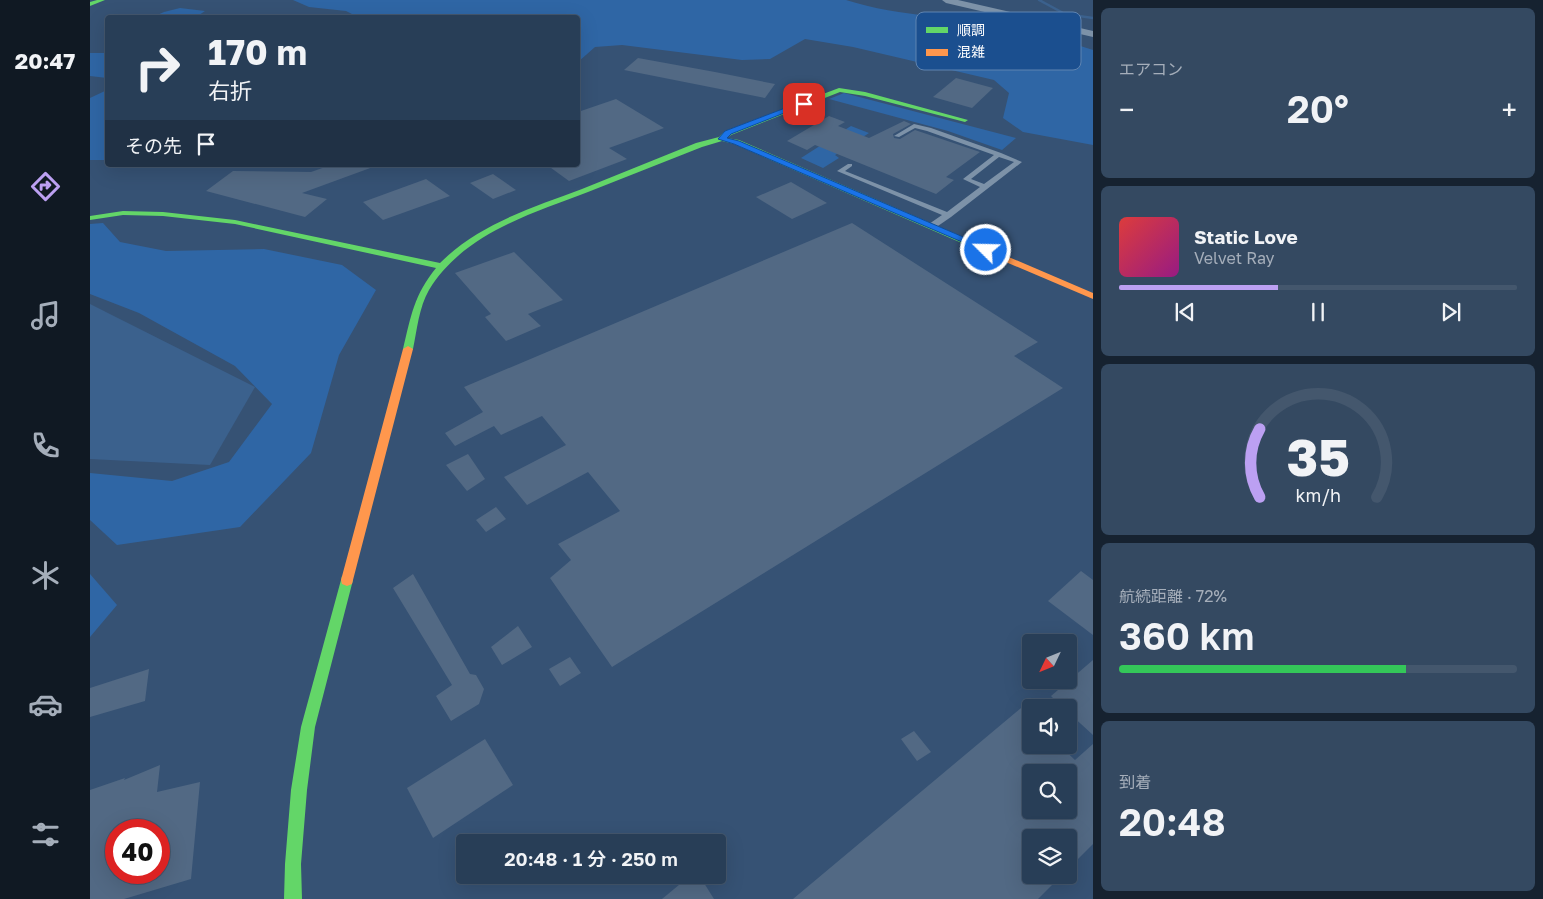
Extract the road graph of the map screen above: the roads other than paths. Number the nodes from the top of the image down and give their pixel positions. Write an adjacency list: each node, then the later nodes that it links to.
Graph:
1 (102, 0): 3 (street)
2 (946, 0): 4 (street)
3 (90, 4)
4 (998, 12)
5 (965, 120): 7 (street)
6 (897, 136): 8 (lane)
7 (722, 139): 13 (street); 14 (street)
8 (999, 154): 10 (lane); 10 (lane)
9 (850, 165): 11 (lane)
10 (985, 187): 11 (lane)
11 (948, 215): 13 (lane)
12 (90, 218): 14 (street)
13 (932, 226): 15 (street)
14 (440, 266): 16 (street)
15 (1093, 296)
16 (293, 899)

